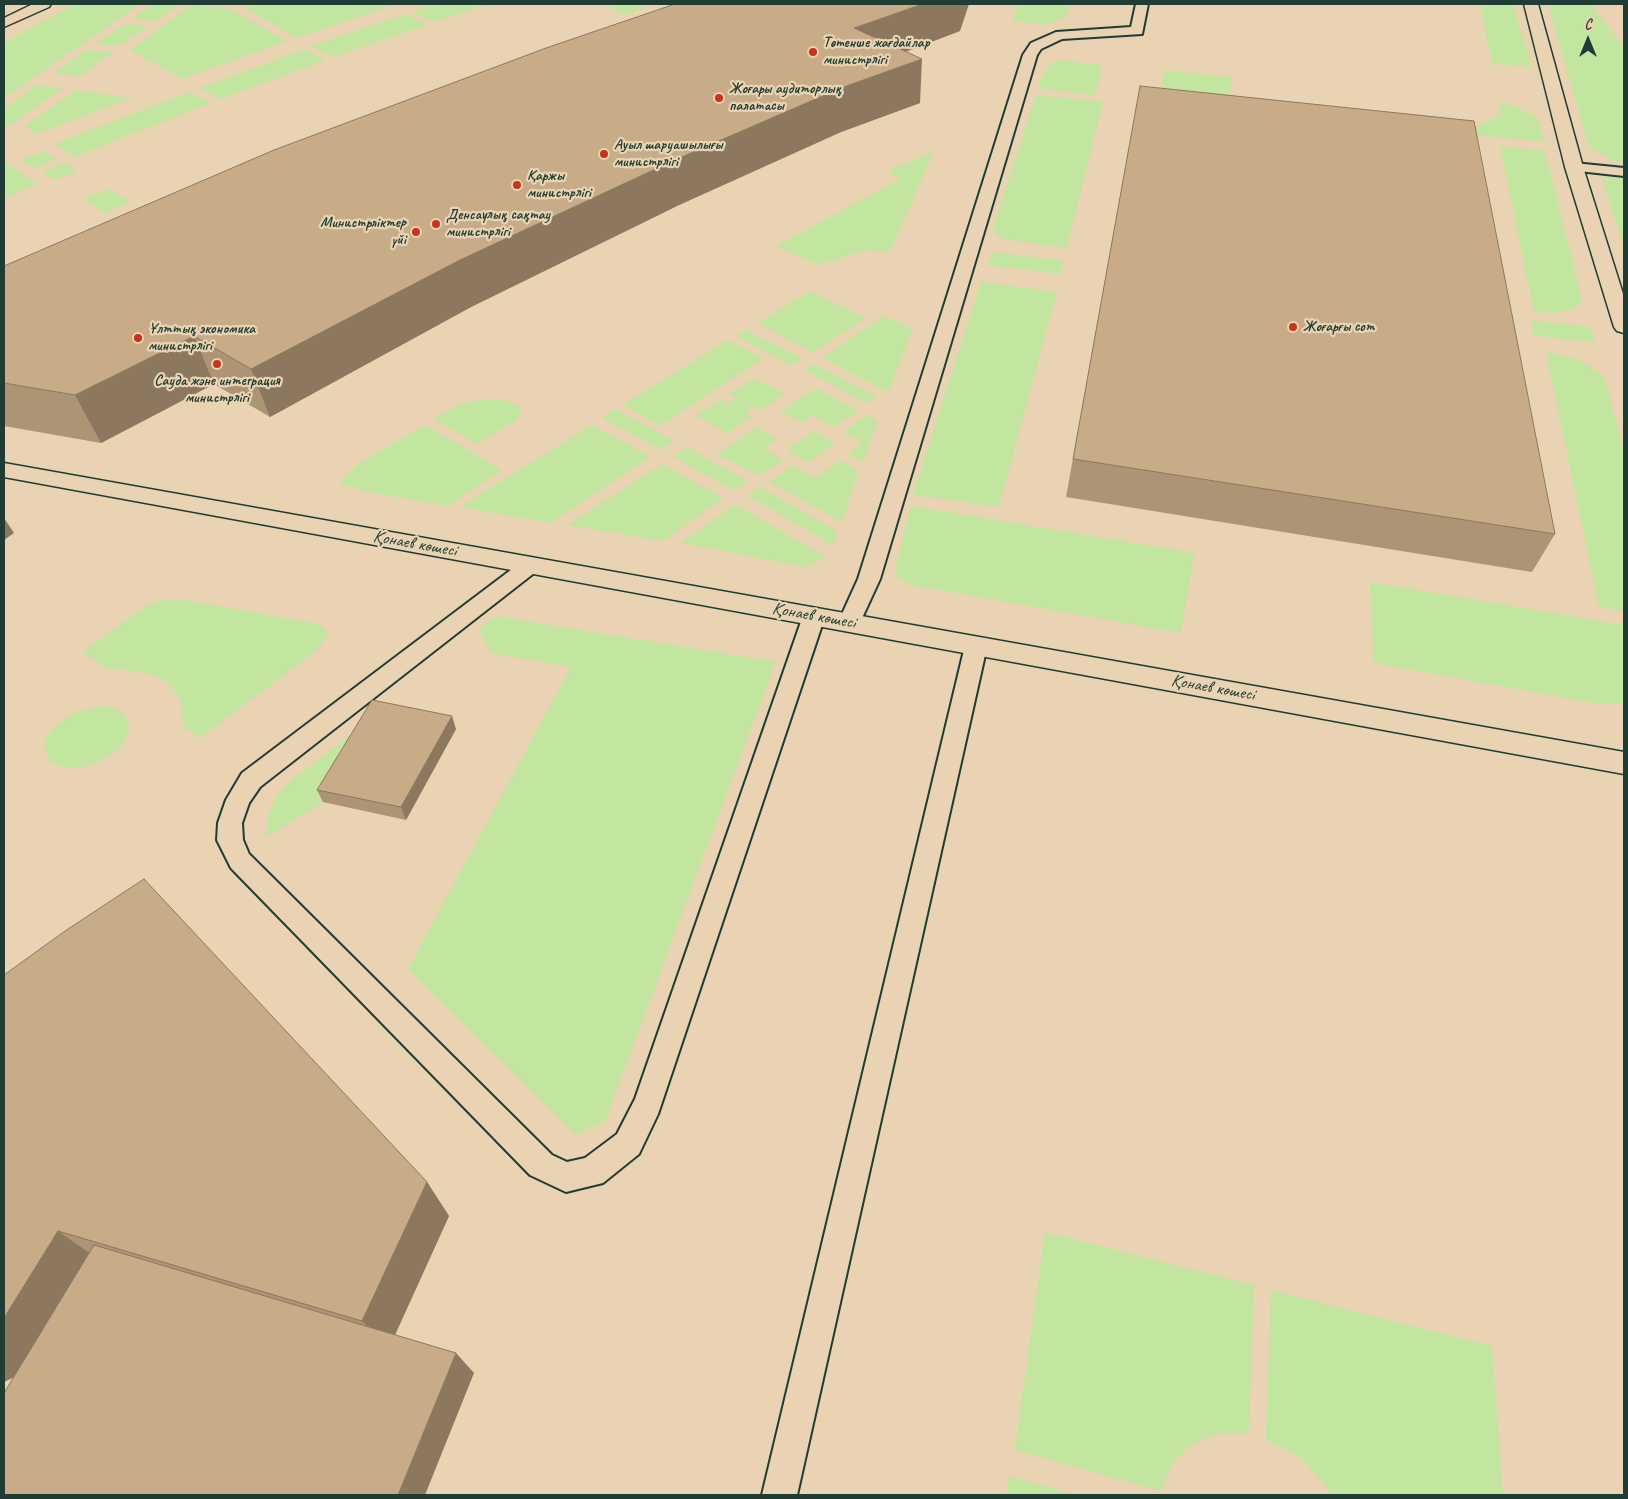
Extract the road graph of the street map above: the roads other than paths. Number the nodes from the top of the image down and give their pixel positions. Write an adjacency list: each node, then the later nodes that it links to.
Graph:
1 (12, 4): 5 (street)
2 (44, 4): 6 (street)
3 (1142, 4): 13 (lane)
4 (1531, 4): 7 (street)
5 (4, 9)
6 (4, 23)
7 (1574, 167): 8 (lane); 9 (street)
8 (1624, 172)
9 (1624, 327)
10 (4, 470): 11 (street, Қонаев көшесі)
11 (531, 566): 12 (street, Қонаев көшесі); 12 (lane)
12 (814, 616): 13 (street, Қонаев көшесі)
13 (849, 623): 14 (street, Қонаев көшесі)
14 (976, 646): 15 (street, Қонаев көшесі); 16 (lane)
15 (1624, 763)
16 (779, 1495)

